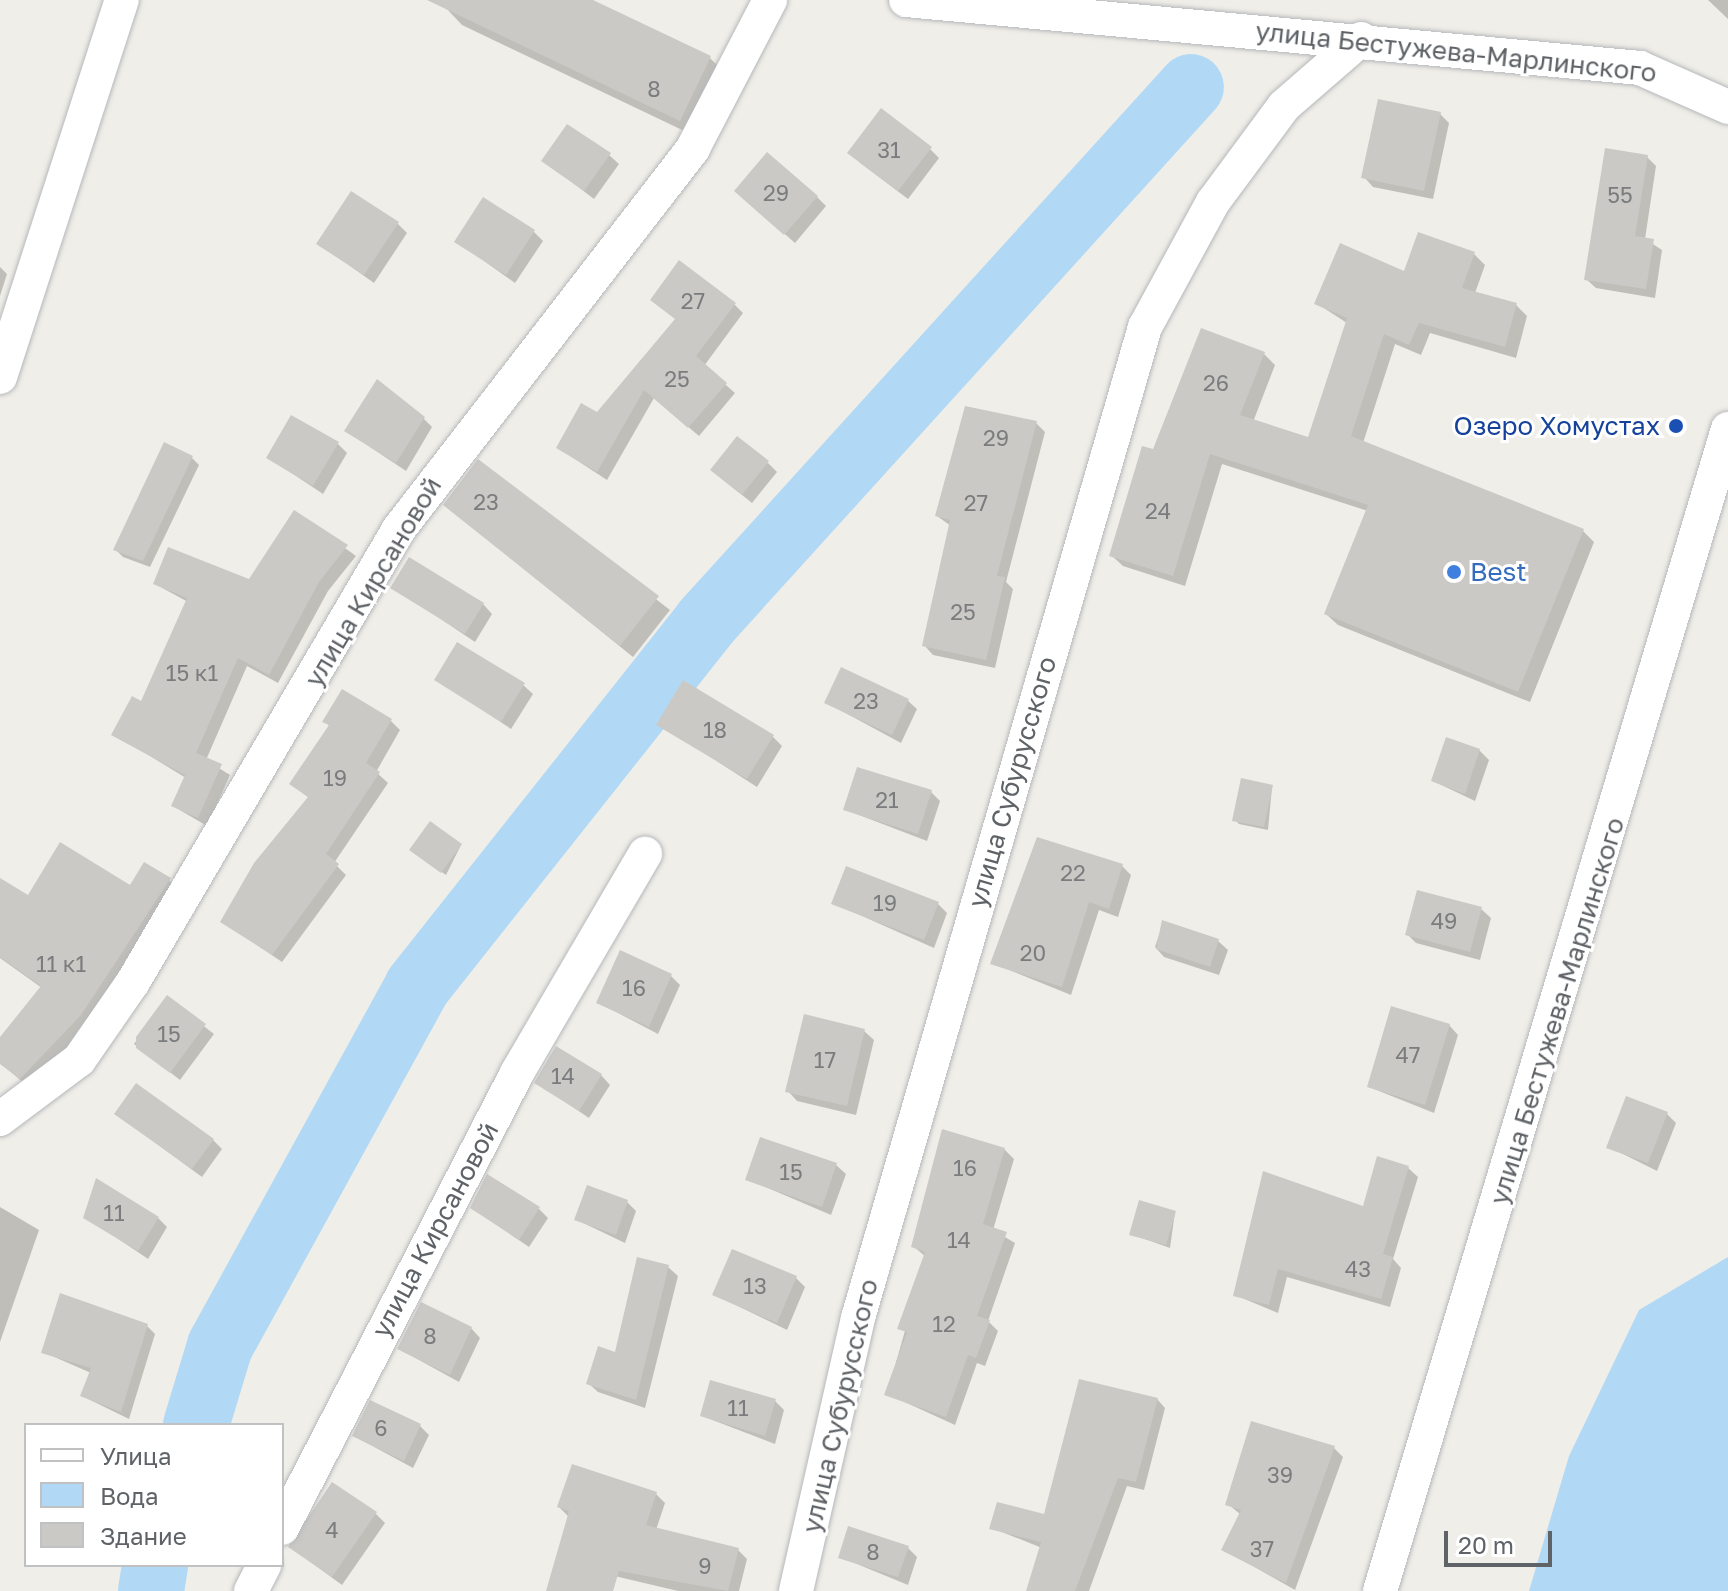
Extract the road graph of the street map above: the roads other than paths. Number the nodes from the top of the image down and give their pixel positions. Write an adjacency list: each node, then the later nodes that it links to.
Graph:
1 (122, 0): 7 (street)
2 (770, 0): 10 (street, улица Кирсановой)
3 (906, 0): 4 (street, улица Бестужева-Марлинского)
4 (1187, 12): 5 (street, улица Бестужева-Марлинского)
5 (1361, 39): 6 (street, улица Бестужева-Марлинского); 14 (street, улица Субурусского)
6 (1728, 107)
7 (0, 377)
8 (1728, 429): 15 (street, улица Бестужева-Марлинского)
9 (645, 854): 11 (street, улица Кирсановой)
10 (0, 1119)
11 (284, 1524)
12 (263, 1567): 13 (street)
13 (251, 1591)
14 (796, 1591)
15 (1380, 1591)

